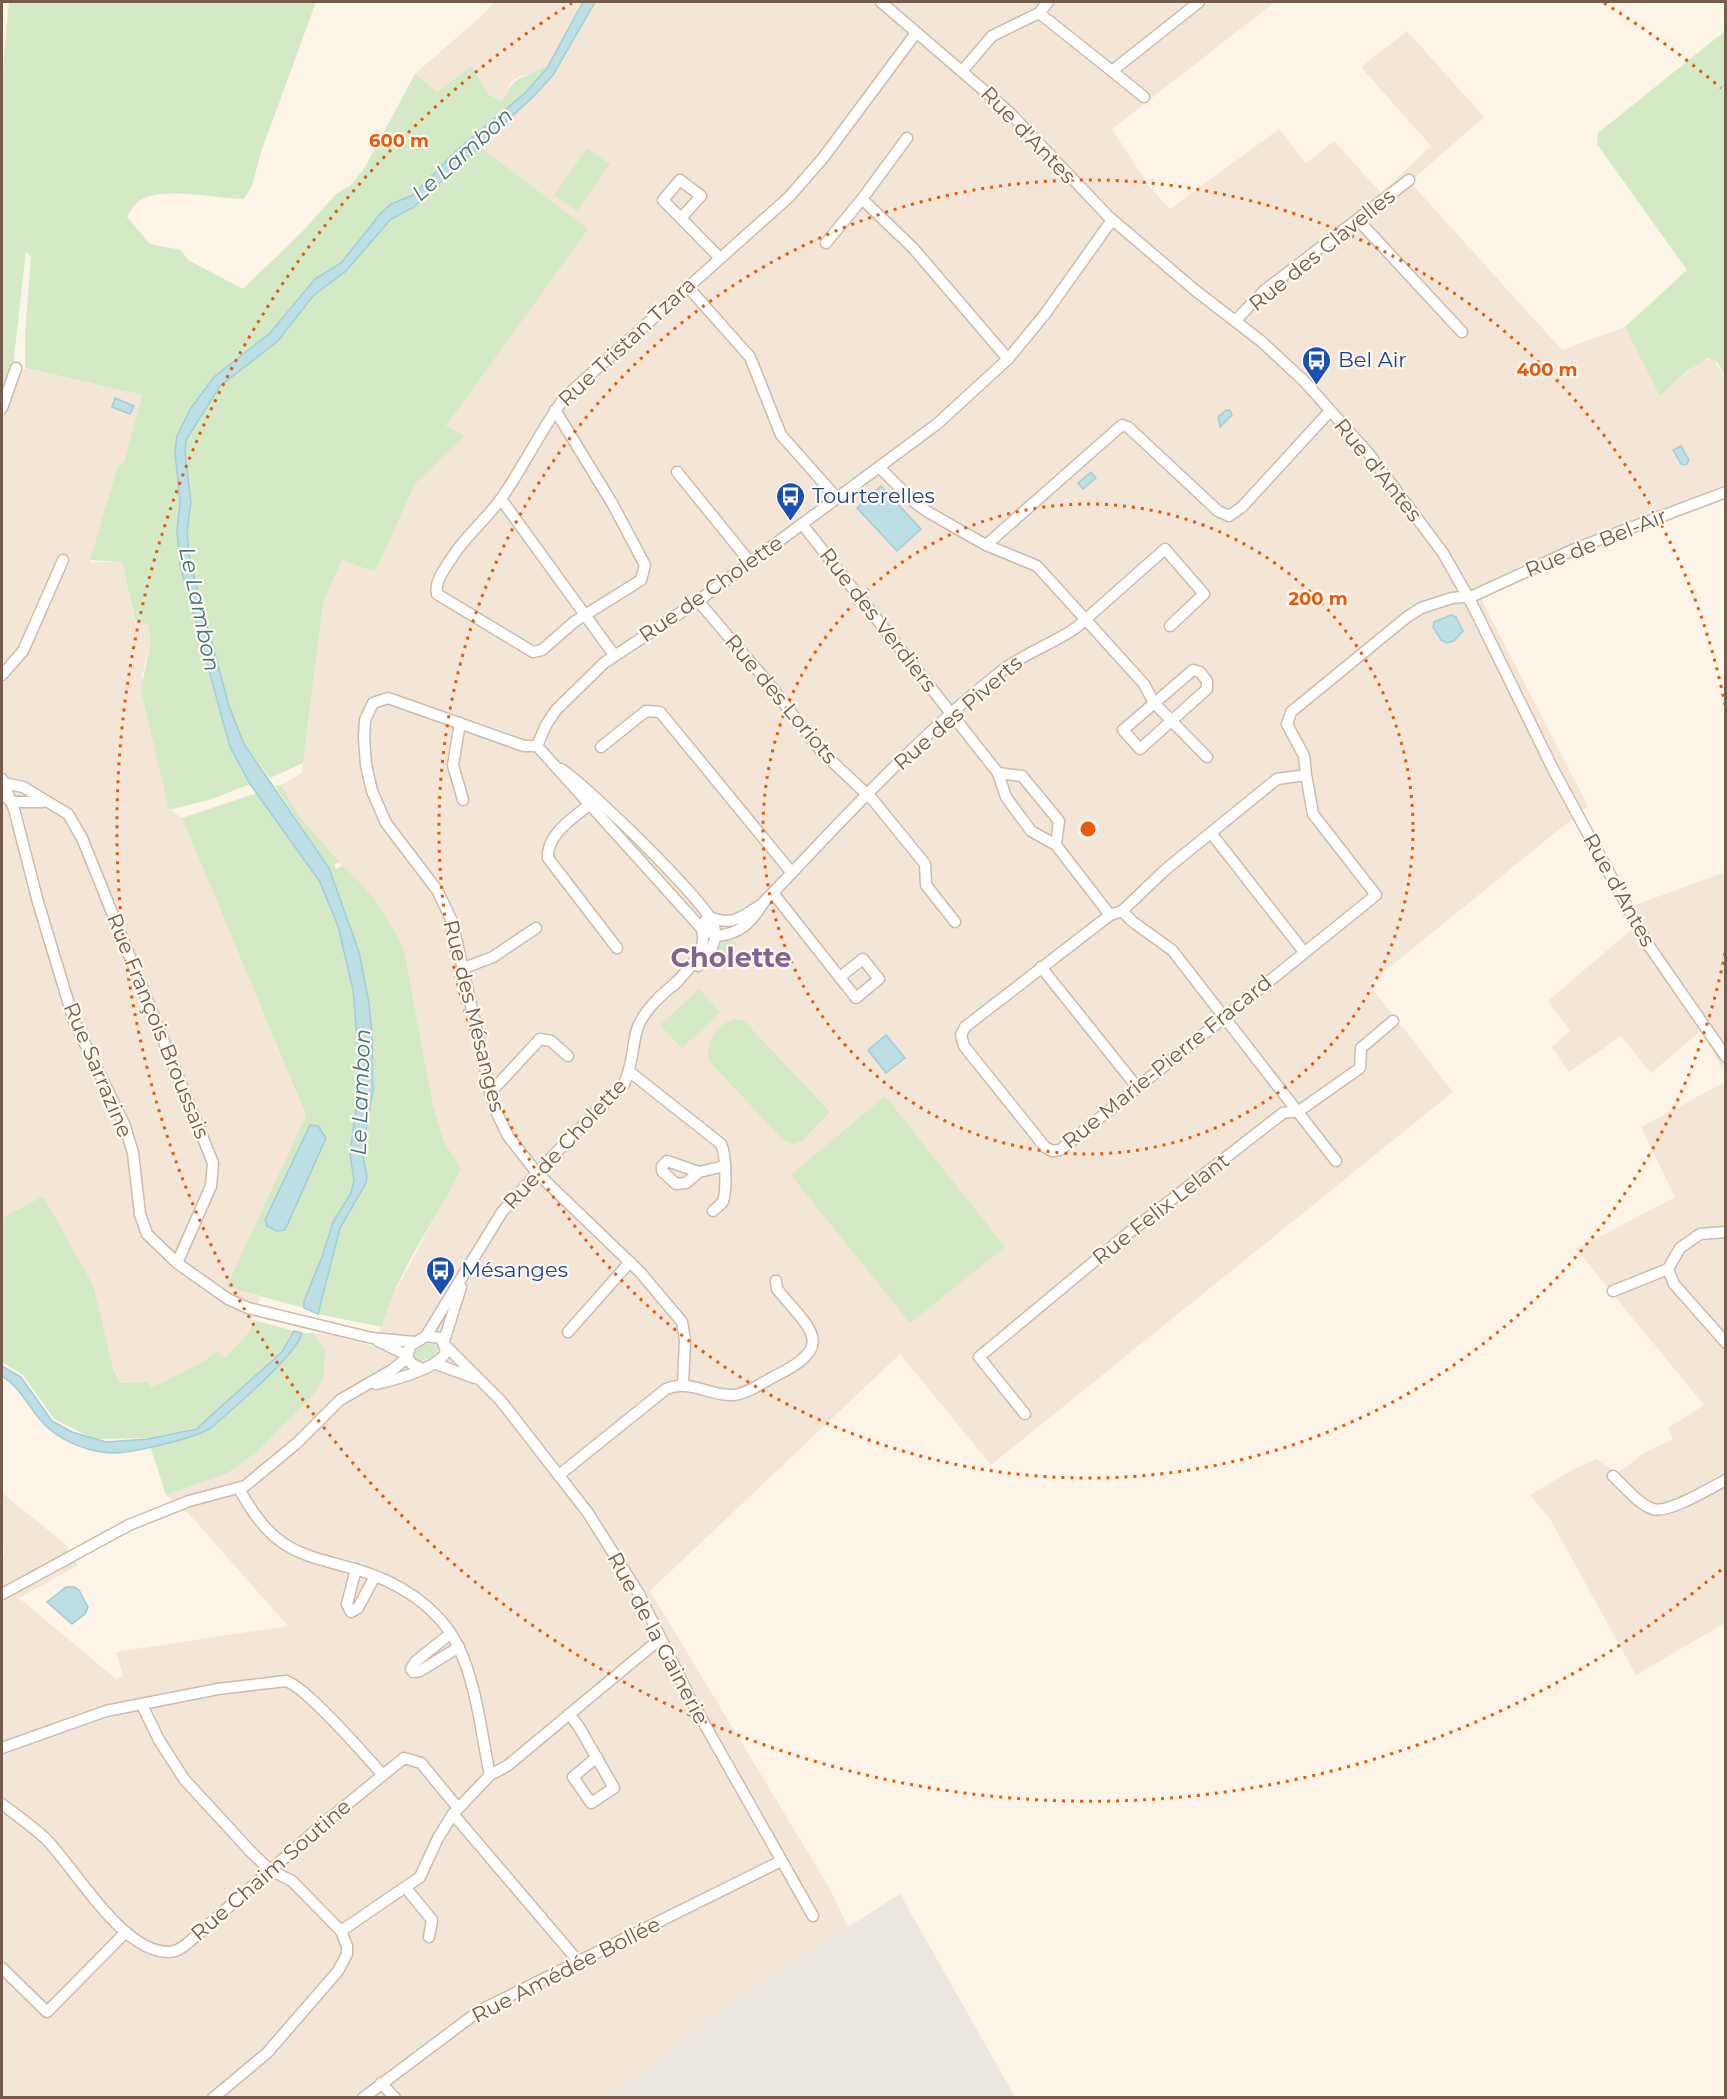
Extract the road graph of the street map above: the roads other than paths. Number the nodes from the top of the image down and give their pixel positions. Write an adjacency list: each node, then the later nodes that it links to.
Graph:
1 (881, 2): 5 (street, Rue d'Antes)
2 (1048, 2): 4 (street)
3 (1200, 2): 7 (street)
4 (1039, 13): 6 (street); 7 (street)
5 (916, 33): 6 (street, Rue d'Antes); 16 (street, Rue Tristan Tzara)
6 (963, 70): 13 (street, Rue d'Antes)
7 (1112, 71): 8 (street)
8 (1144, 97)
9 (907, 138): 11 (street)
10 (1409, 180): 14 (street, Rue des Clavelles)
11 (861, 199): 15 (street); 20 (street)
12 (681, 218): 16 (street)
13 (1112, 220): 18 (street, Rue d'Antes); 20 (street, Rue de Cholette)
14 (1358, 220): 18 (street, Rue des Clavelles); 19 (street)
15 (826, 243)
16 (719, 257): 17 (street, Rue Tristan Tzara)
17 (687, 286): 23 (street, Rue Tristan Tzara); 28 (street)
18 (1235, 321): 24 (street, Rue d'Antes)
19 (1462, 332)
20 (1008, 359): 25 (street, Rue de Cholette)
21 (16, 368): 22 (street)
22 (2, 408)
23 (555, 410): 29 (street, Rue Tristan Tzara); 36 (street)
24 (1330, 411): 31 (street); 34 (street, Rue d'Antes)
25 (879, 467): 28 (street, Rue de Cholette); 31 (street)
26 (677, 472): 33 (street)
27 (1725, 492): 34 (street, Rue de Bel-Air)
28 (837, 498): 30 (street, Rue de Cholette)
29 (501, 499): 36 (street); 36 (street, Rue Tristan Tzara)
30 (802, 524): 33 (street, Rue de Cholette); 42 (street, Rue des Verdiers)
31 (986, 545): 37 (street)
32 (63, 560): 40 (street)
33 (750, 562): 35 (street, Rue de Cholette)
34 (1468, 597): 45 (street, Rue de Bel-Air); 74 (street, Rue d'Antes)
35 (698, 601): 39 (street, Rue de Cholette); 53 (street, Rue des Loriots)
36 (585, 615): 39 (street)
37 (1084, 619): 38 (street, Rue des Piverts); 41 (street); 42 (street, Rue des Piverts)
38 (1170, 626)
39 (614, 655): 46 (street, Rue de Cholette)
40 (2, 675)
41 (1154, 703): 43 (street); 43 (street); 43 (street)
42 (952, 713): 50 (street, Rue des Verdiers); 53 (street, Rue des Piverts)
43 (1171, 721): 48 (street)
44 (460, 723): 46 (street, Rue des Mésanges); 54 (street); 69 (street, Rue des Mésanges)
45 (1287, 724): 51 (street, Rue Marie-Pierre Fracard)
46 (537, 747): 49 (street)
47 (601, 747): 59 (street)
48 (1207, 757)
49 (553, 764): 56 (street); 65 (street)
50 (998, 773): 58 (street, Rue des Verdiers); 58 (street)
51 (1306, 775): 57 (street, Rue Marie-Pierre Fracard); 67 (street, Rue Marie-Pierre Fracard)
52 (4, 794): 55 (street); 55 (street, Rue François Broussais); 86 (street, Rue Sarrazine)
53 (867, 795): 59 (street, Rue des Piverts); 63 (street, Rue des Loriots)
54 (463, 800)
55 (47, 803): 86 (street, Rue François Broussais)
56 (589, 805): 65 (street); 66 (street)
57 (1211, 832): 61 (street, Rue Marie-Pierre Fracard); 67 (street)
58 (1056, 845): 62 (street, Rue des Verdiers)
59 (792, 873): 60 (street, Rue des Piverts)
60 (773, 893): 65 (street, Rue des Piverts); 70 (street)
61 (1122, 911): 62 (street, Rue Marie-Pierre Fracard); 71 (street)
62 (1110, 915): 68 (street, Rue Marie-Pierre Fracard)
63 (955, 922)
64 (536, 927): 69 (street)
65 (713, 931): 75 (street, Rue de Cholette)
66 (617, 948)
67 (1304, 952): 71 (street, Rue Marie-Pierre Fracard)
68 (1041, 967): 76 (street); 76 (street, Rue Marie-Pierre Fracard)
69 (464, 968): 77 (street, Rue des Mésanges)
70 (840, 976)
71 (1224, 1016): 76 (street, Rue Marie-Pierre Fracard); 78 (street)
72 (1393, 1020): 78 (street, Rue Felix Lelant)
73 (568, 1056): 77 (street)
74 (1725, 1057)
75 (630, 1072): 80 (street); 82 (street, Rue de Cholette)
76 (1137, 1087)
77 (490, 1093): 82 (street, Rue des Mésanges)
78 (1299, 1111): 79 (street); 103 (street, Rue Felix Lelant)
79 (1336, 1161)
80 (725, 1166): 81 (street); 83 (street)
81 (699, 1172)
82 (537, 1173): 85 (street, Rue des Mésanges); 88 (street, Rue de Cholette)
83 (712, 1211)
84 (1725, 1232): 87 (street)
85 (630, 1262): 91 (street); 101 (street, Rue des Mésanges)
86 (177, 1263): 93 (street, Rue Sarrazine)
87 (1668, 1269): 90 (street); 96 (street)
88 (466, 1270): 92 (street, Rue de Cholette); 95 (street, Rue de Cholette)
89 (776, 1281): 101 (street)
90 (1613, 1291)
91 (568, 1332)
92 (426, 1336): 94 (street); 95 (street)
93 (372, 1338): 94 (street, Rue Sarrazine); 97 (street, Rue Sarrazine)
94 (414, 1342): 97 (street)
95 (445, 1343): 98 (street); 100 (street, Rue de la Gainerie)
96 (1725, 1343)
97 (407, 1357): 99 (street); 102 (street)
98 (436, 1364): 99 (street); 100 (street, Rue de la Gainerie)
99 (421, 1368): 102 (street)
100 (476, 1379): 104 (street, Rue de la Gainerie)
101 (683, 1384): 104 (street)
102 (366, 1386): 107 (street)
103 (1025, 1414)
104 (559, 1474): 112 (street, Rue de la Gainerie)
105 (1613, 1476): 106 (street)
106 (1725, 1480)
107 (240, 1489): 108 (street); 110 (street)
108 (356, 1569): 109 (street); 109 (street)
109 (375, 1576): 111 (street)
110 (2, 1594)
111 (450, 1634): 113 (street); 113 (street)
112 (660, 1639): 115 (street); 122 (street, Rue de la Gainerie)
113 (459, 1647): 119 (street)
114 (142, 1705): 116 (street); 118 (street); 123 (street)
115 (569, 1714): 117 (street); 119 (street)
116 (2, 1748)
117 (597, 1757)
118 (382, 1774): 121 (street, Rue Chaim Soutine); 123 (street, Rue Chaim Soutine)
119 (490, 1775): 121 (street)
120 (2, 1804): 127 (street, Rue Chaim Soutine)
121 (456, 1811): 124 (street); 129 (street, Rue Chaim Soutine)
122 (781, 1861): 125 (street, Rue de la Gainerie); 129 (street, Rue Amédée Bollée)
123 (270, 1869): 126 (street); 127 (street, Rue Chaim Soutine)
124 (406, 1888): 126 (street); 128 (street)
125 (813, 1916)
126 (341, 1930): 132 (street)
127 (126, 1932): 130 (street)
128 (429, 1937)
129 (579, 1962): 131 (street, Rue Amédée Bollée)
130 (2, 1968)
131 (381, 2083): 133 (street, Rue Amédée Bollée); 134 (street)
132 (213, 2097)
133 (363, 2097)
134 (395, 2097)

